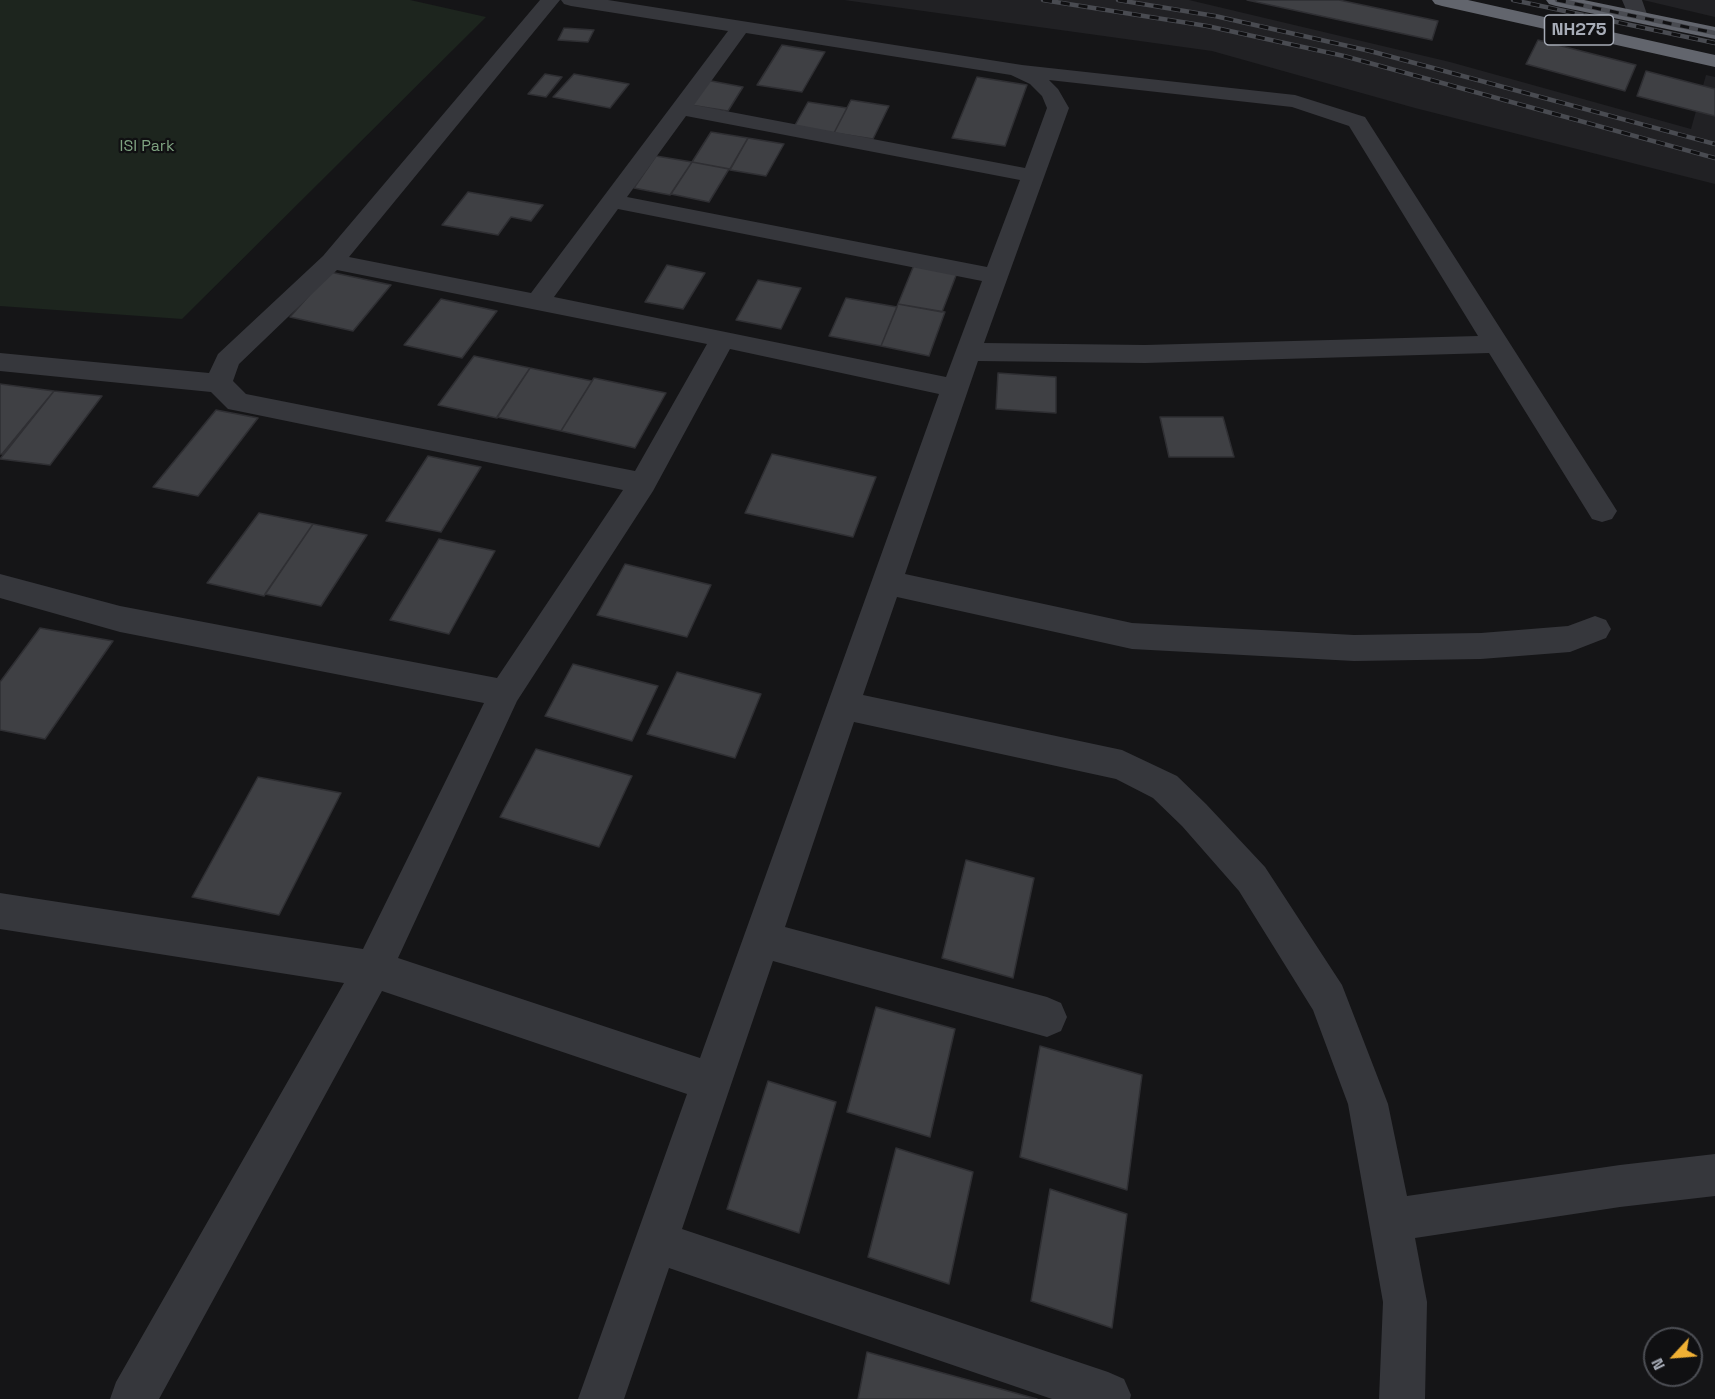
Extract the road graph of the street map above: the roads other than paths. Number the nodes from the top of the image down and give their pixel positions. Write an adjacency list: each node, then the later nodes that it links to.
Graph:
1 (549, 0): 13 (street)
2 (571, 0): 6 (street)
3 (1442, 0): 8 (highway, NH275)
4 (1556, 0): 5 (highway, NH275)
5 (1635, 9): 7 (highway, NH275)
6 (740, 28): 9 (street); 10 (street)
7 (1715, 33)
8 (1715, 61)
9 (1016, 70): 11 (street); 17 (street)
10 (680, 109): 11 (street); 12 (street)
11 (1033, 176): 14 (street)
12 (612, 201): 14 (street); 15 (street)
13 (332, 261): 15 (street); 20 (street)
14 (996, 276): 18 (street)
15 (537, 302): 16 (street)
16 (723, 339): 21 (street); 22 (street)
17 (1497, 344): 18 (street); 23 (street)
18 (968, 352): 21 (street)
19 (0, 362): 20 (street)
20 (219, 383): 22 (street)
21 (954, 388): 24 (street)
22 (643, 483): 27 (street)
23 (1602, 511)
24 (886, 582): 26 (street); 28 (street)
25 (0, 586): 27 (street)
26 (1595, 629)
27 (505, 693): 31 (street)
28 (843, 705): 30 (street); 35 (street)
29 (0, 911): 31 (street)
30 (761, 939): 32 (street); 33 (street)
31 (373, 969): 33 (street); 38 (street)
32 (1047, 1017)
33 (711, 1082): 36 (street)
34 (1715, 1175): 35 (street)
35 (1390, 1220): 40 (street)
36 (656, 1242): 37 (street); 39 (street)
37 (1108, 1395)
38 (133, 1399)
39 (601, 1399)
40 (1402, 1399)

